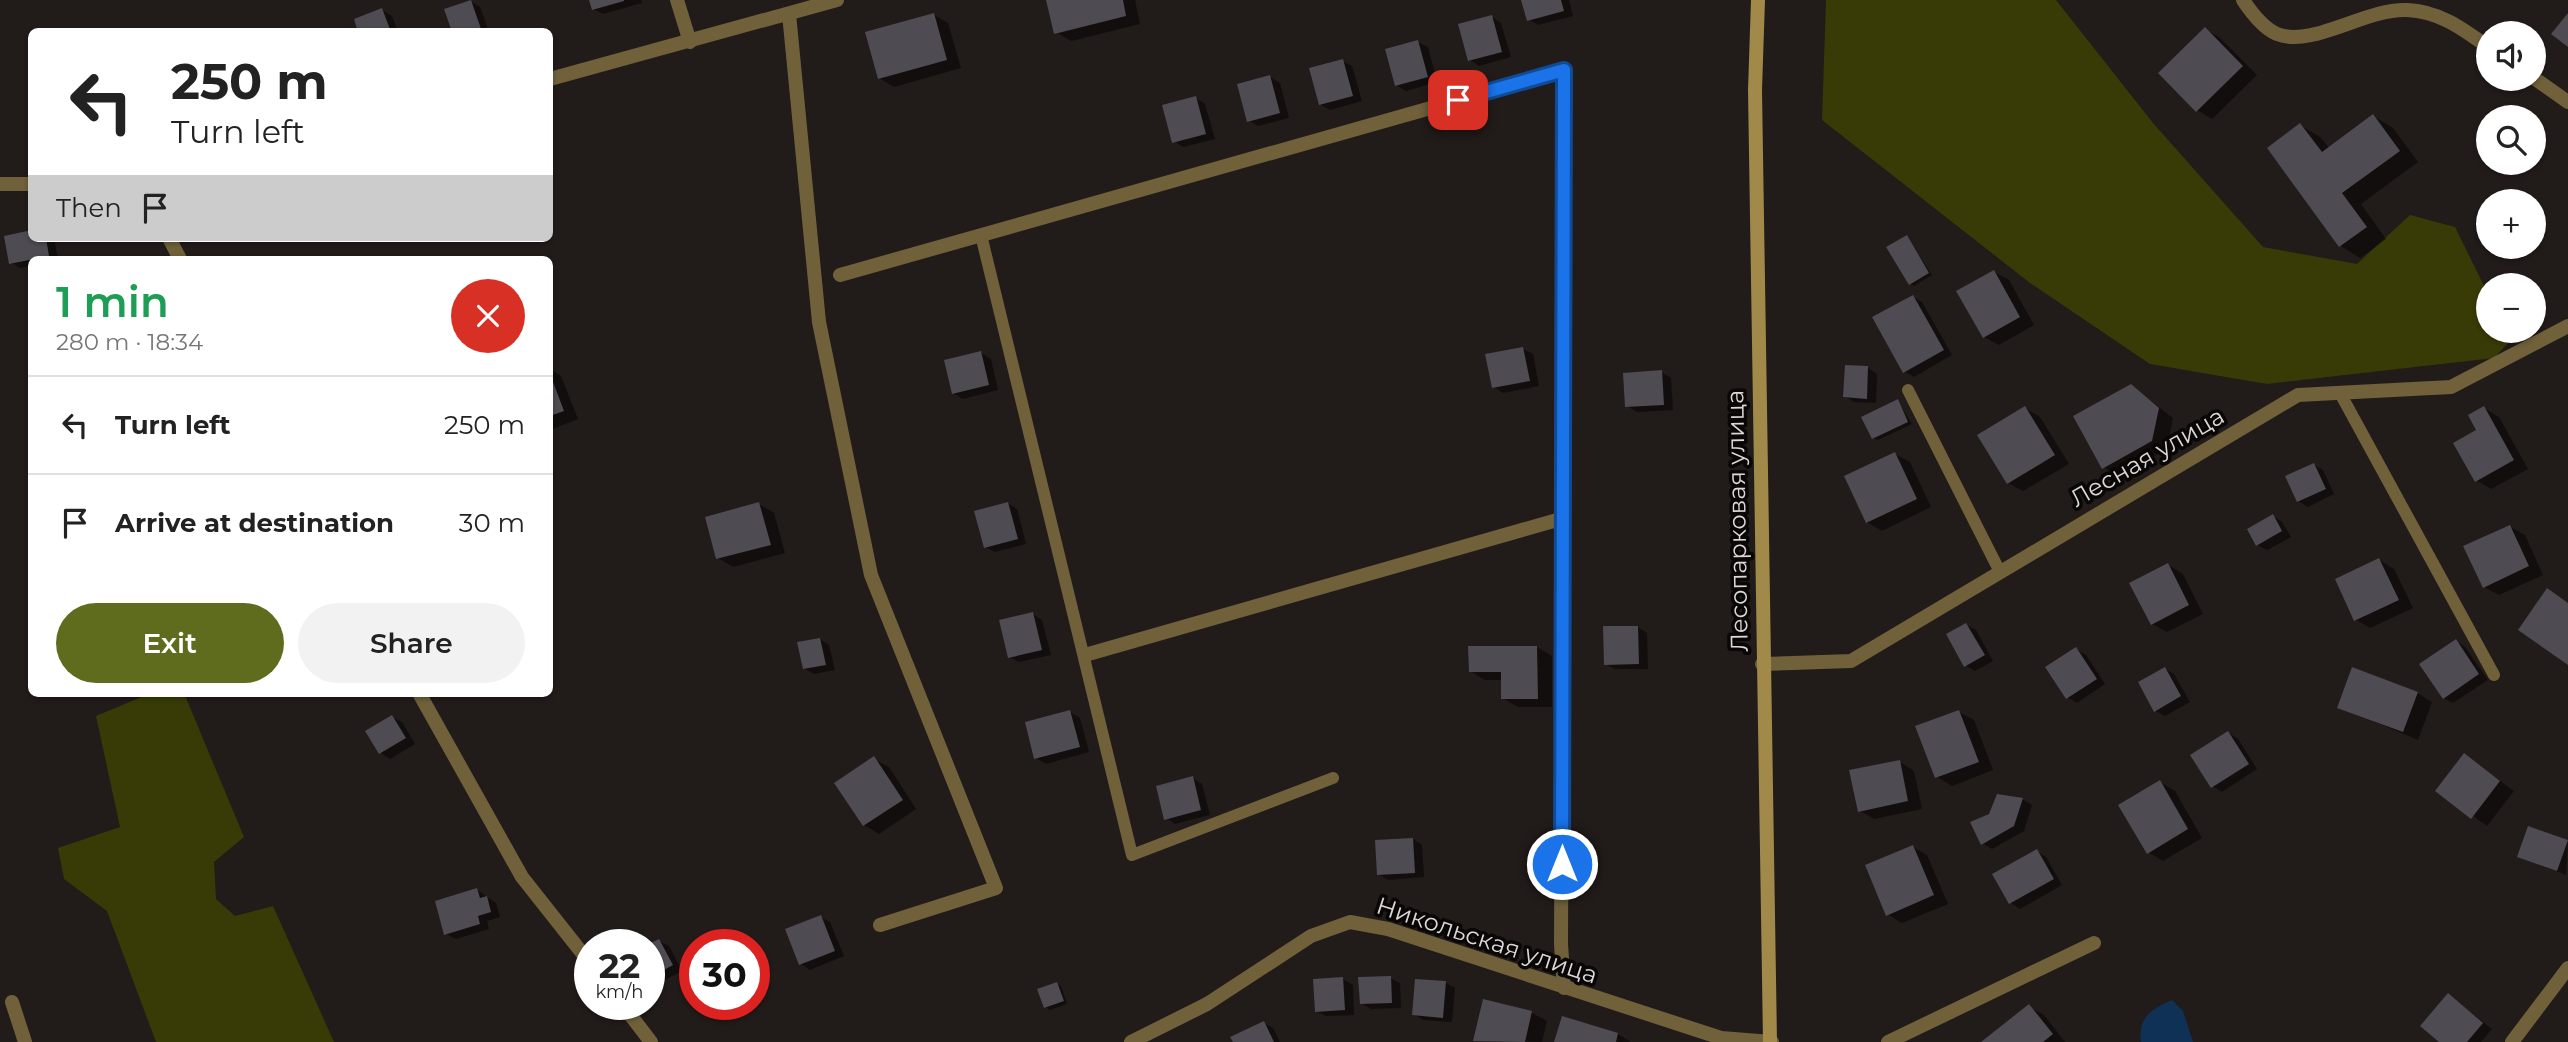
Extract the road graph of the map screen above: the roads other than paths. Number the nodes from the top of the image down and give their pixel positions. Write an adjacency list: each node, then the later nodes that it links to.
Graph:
1 (677, 0): 7 (street)
2 (837, 0): 5 (street)
3 (1758, 0): 21 (street, Лесопарковая улица)
4 (2243, 0): 6 (street)
5 (789, 14): 7 (street); 25 (street)
6 (2476, 39)
7 (690, 42): 8 (street)
8 (553, 78)
9 (2546, 86): 10 (street)
10 (2568, 102)
11 (0, 184): 12 (street)
12 (28, 184)
13 (981, 235): 14 (street); 18 (street); 20 (lane)
14 (840, 275)
15 (2568, 326): 17 (street, Лесная улица)
16 (1908, 390): 19 (lane)
17 (2340, 393): 19 (street, Лесная улица); 22 (lane)
18 (1564, 518): 20 (street); 29 (street)
19 (1999, 570): 21 (street, Лесная улица)
20 (1086, 654): 24 (lane)
21 (1762, 664): 35 (street, Лесопарковая улица)
22 (2494, 675)
23 (421, 697): 26 (street)
24 (1333, 778)
25 (880, 925)
26 (574, 943)
27 (2094, 943): 36 (street)
28 (2568, 968): 37 (street)
29 (1564, 988): 34 (street, Никольская улица); 35 (street, Никольская улица)
30 (6, 1004): 32 (street)
31 (634, 1020): 33 (street)
32 (25, 1042)
33 (651, 1042)
34 (1131, 1042)
35 (1771, 1042)
36 (1888, 1042)
37 (2512, 1042)

